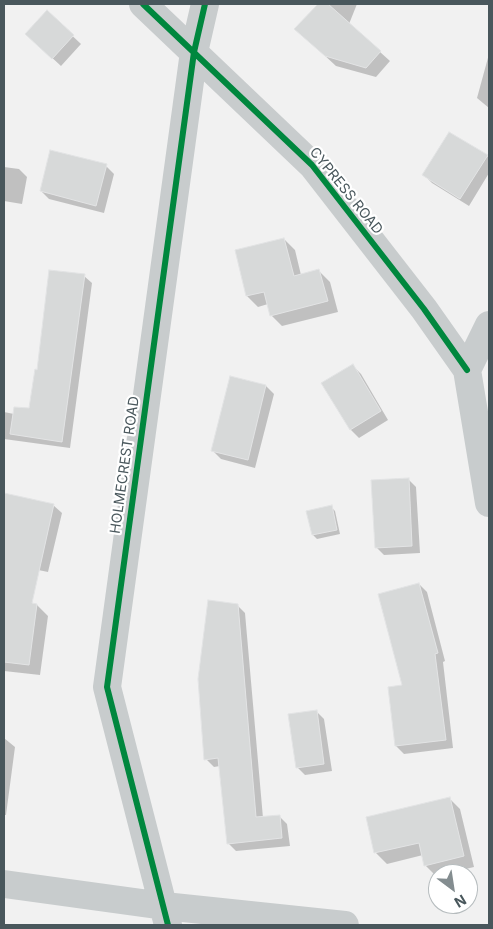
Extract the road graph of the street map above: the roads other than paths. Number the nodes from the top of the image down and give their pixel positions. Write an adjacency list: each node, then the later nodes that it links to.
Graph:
1 (143, 4): 3 (street, CYPRESS ROAD)
2 (205, 4): 3 (street, HOLMECREST ROAD)
3 (194, 52): 5 (street, CYPRESS ROAD); 8 (street, HOLMECREST ROAD)
4 (489, 326): 5 (street)
5 (467, 370): 6 (street)
6 (489, 503)
7 (4, 884): 8 (street)
8 (166, 916): 9 (street)
9 (345, 925)

